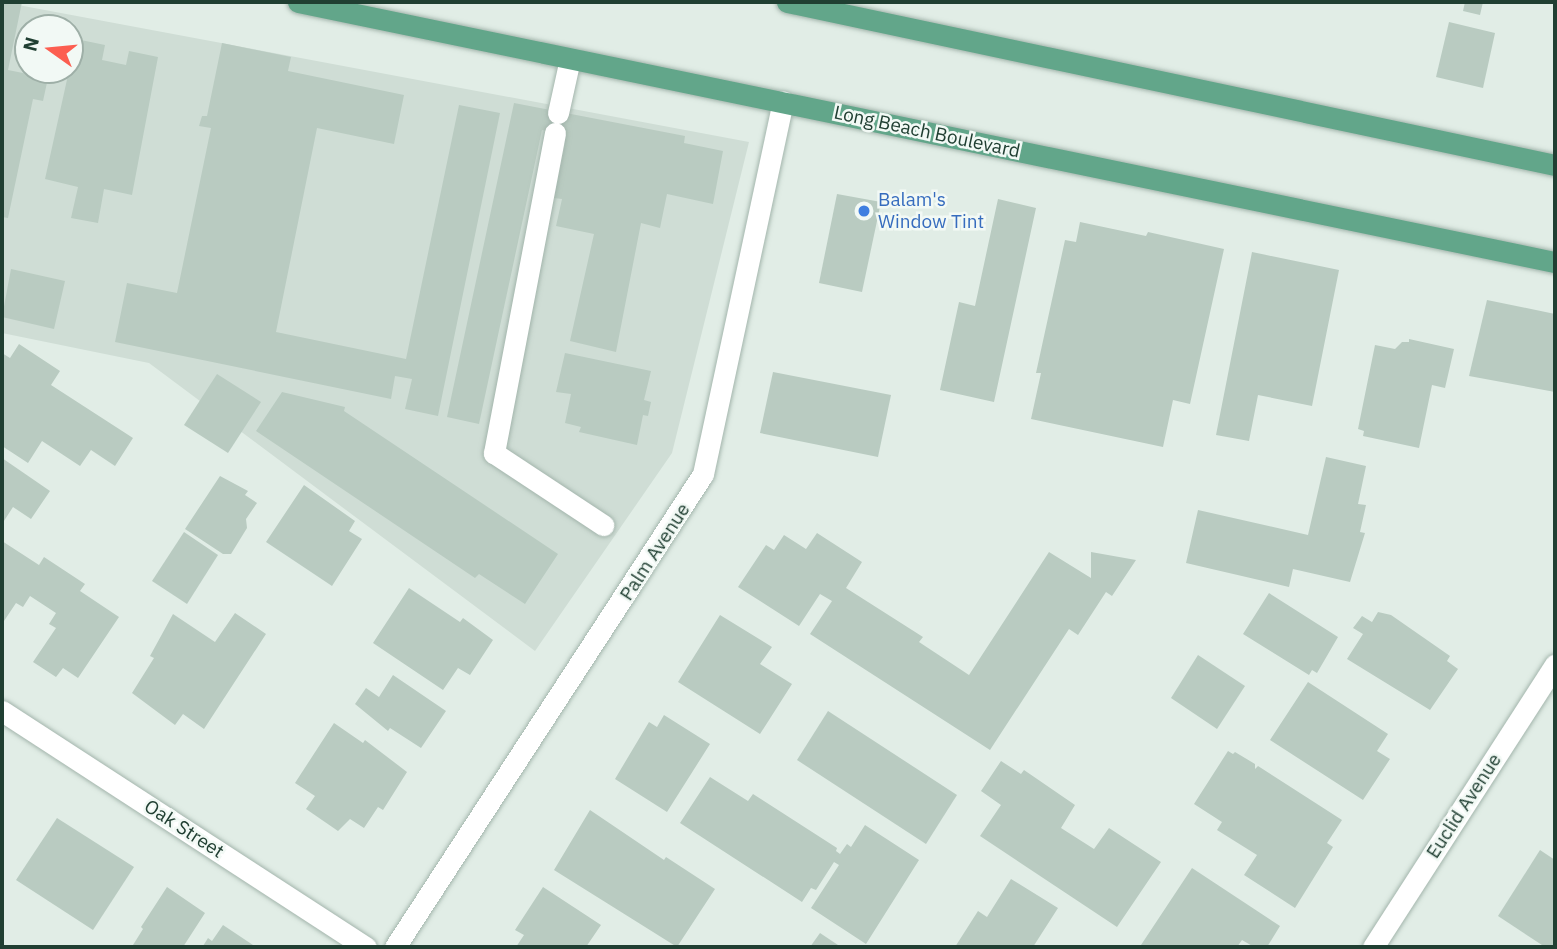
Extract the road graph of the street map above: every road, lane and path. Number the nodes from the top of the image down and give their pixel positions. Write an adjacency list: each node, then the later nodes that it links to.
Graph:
1 (298, 2): 3 (main road, Long Beach Boulevard)
2 (794, 2): 5 (main road)
3 (570, 58): 4 (main road, Long Beach Boulevard); 7 (street)
4 (783, 102): 6 (main road, Long Beach Boulevard); 11 (street, Palm Avenue)
5 (1555, 165)
6 (1555, 262)
7 (603, 525)
8 (1555, 665): 12 (street, Euclid Avenue)
9 (2, 711): 10 (street, Oak Street)
10 (366, 947)
11 (396, 947)
12 (1373, 947)

